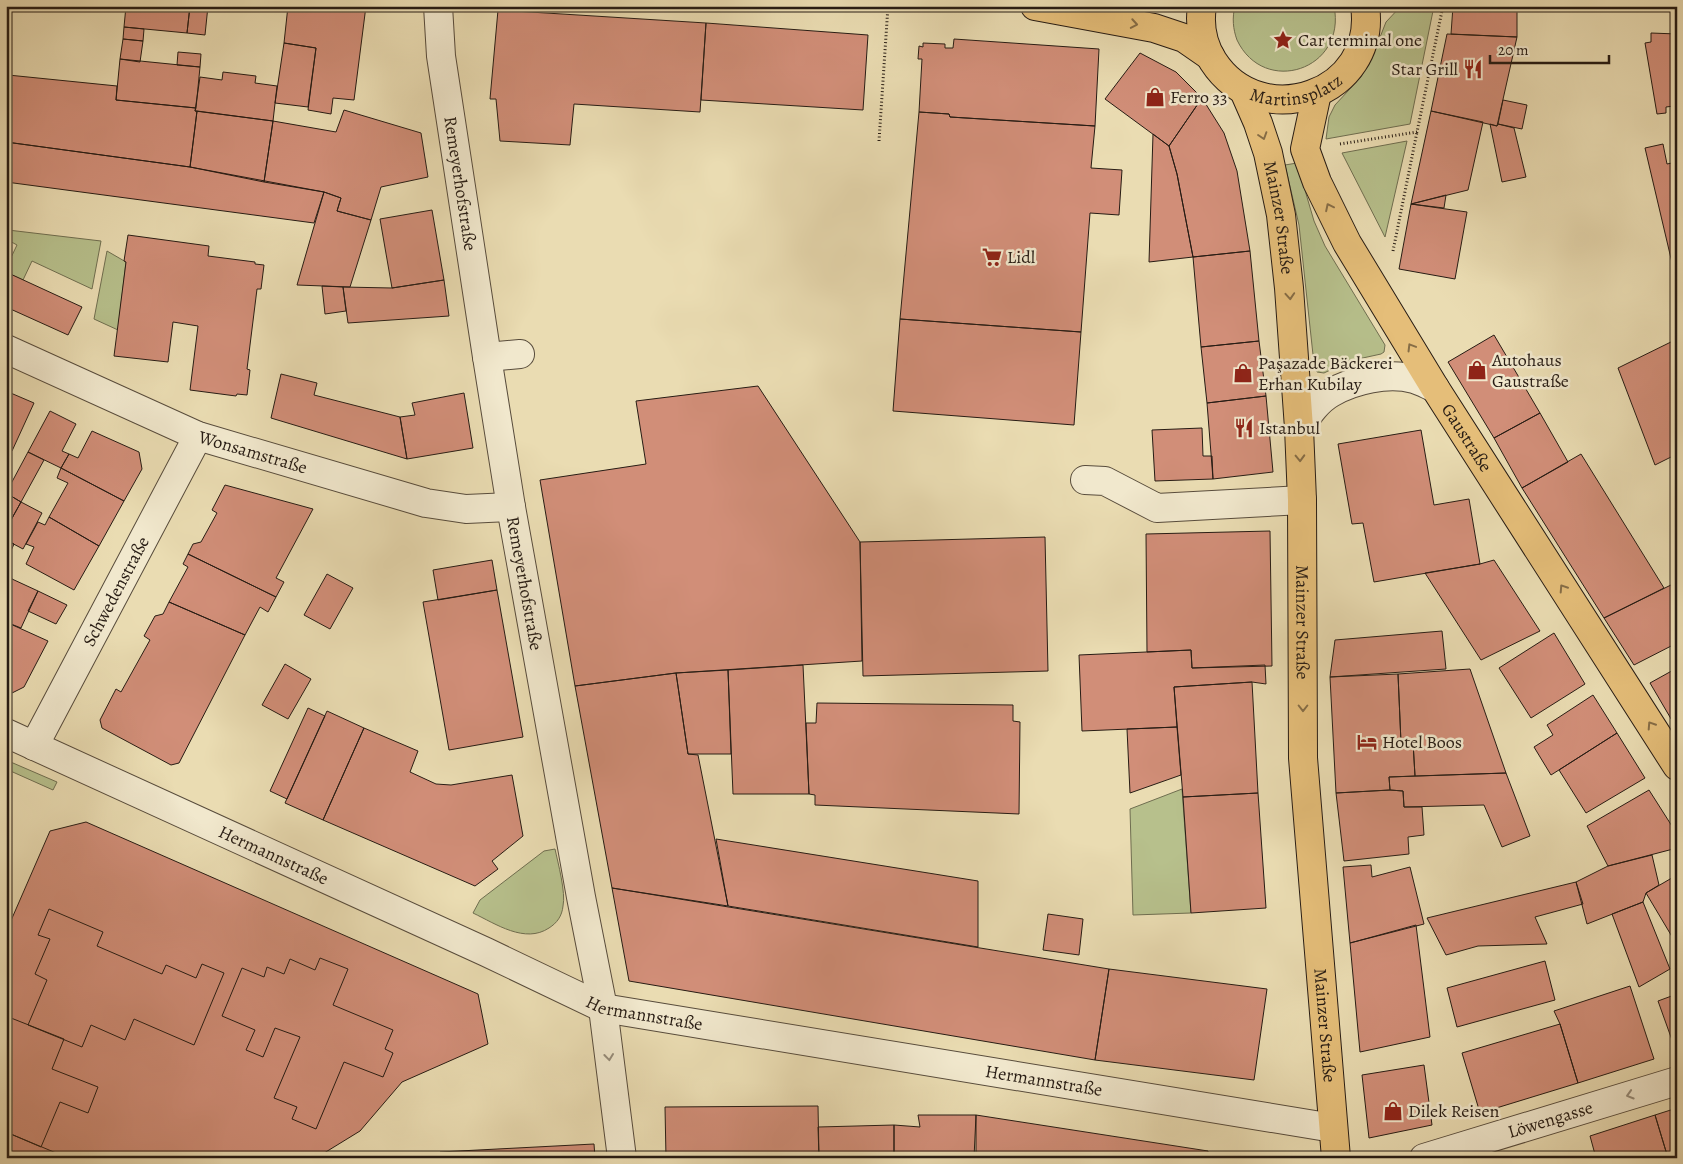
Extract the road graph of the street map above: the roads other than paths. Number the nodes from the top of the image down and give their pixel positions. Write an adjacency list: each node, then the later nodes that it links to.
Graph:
1 (438, 6): 10 (street, Remeyerhofstraße)
2 (1035, 6): 5 (main road, one-way to 5)
3 (1202, 6): 5 (main road, Martinsplatz)
4 (1370, 13): 7 (main road, Martinsplatz)
5 (1210, 56): 6 (main road, Martinsplatz)
6 (1244, 91): 7 (main road, Martinsplatz); 12 (main road, Mainzer Straße, one-way to 12)
7 (1318, 93): 11 (main road, Gaustraße, one-way to 7)
8 (6, 349): 13 (street, Wonsamstraße)
9 (520, 354): 10 (street)
10 (487, 357): 16 (street, Remeyerhofstraße)
11 (1435, 388): 12 (street); 19 (main road, Gaustraße, one-way to 11)
12 (1299, 428): 15 (main road, Mainzer Straße, one-way to 15)
13 (198, 436): 16 (street, Wonsamstraße); 18 (street, Schwedenstraße)
14 (1085, 480): 15 (street)
15 (1302, 500): 22 (main road, Mainzer Straße, one-way to 22)
16 (512, 507): 20 (street, Remeyerhofstraße)
17 (6, 733): 18 (street, Hermannstraße)
18 (34, 746): 20 (street, Hermannstraße)
19 (1677, 766)
20 (603, 1008): 22 (street, Hermannstraße); 23 (street, Remeyerhofstraße, one-way to 23)
21 (1677, 1081): 25 (street, Löwengasse, one-way to 25)
22 (1333, 1128): 24 (main road, Mainzer Straße)
23 (622, 1158)
24 (1336, 1158)
25 (1424, 1158)

